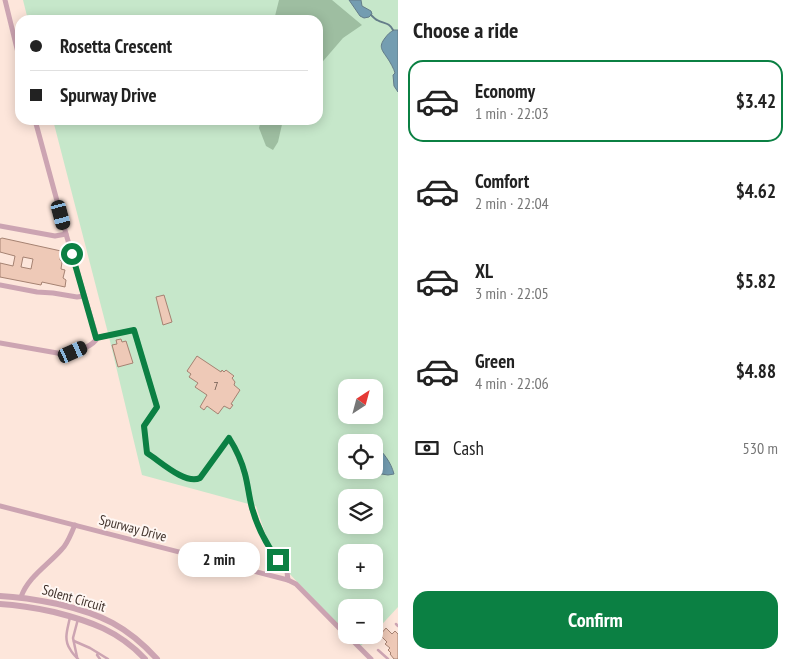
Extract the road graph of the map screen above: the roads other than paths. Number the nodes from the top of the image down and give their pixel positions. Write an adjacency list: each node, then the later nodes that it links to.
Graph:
1 (5, 0): 2 (street)
2 (15, 41)
3 (37, 125): 5 (street)
4 (0, 226): 5 (street)
5 (66, 234): 7 (street)
6 (0, 285): 7 (street)
7 (84, 296): 8 (street)
8 (96, 339): 9 (street); 12 (street, Spurway Drive)
9 (0, 343)
10 (0, 506): 11 (street, Spurway Drive)
11 (75, 525): 12 (street, Spurway Drive); 14 (street)
12 (288, 580): 18 (street, Spurway Drive)
13 (0, 596): 14 (street, Solent Circuit)
14 (21, 598): 27 (street, Solent Circuit)
15 (0, 604): 16 (street, Solent Circuit)
16 (70, 616): 17 (street, Solent Circuit); 23 (lane)
17 (78, 618): 19 (lane); 26 (street, Solent Circuit)
18 (338, 627)
19 (74, 641): 22 (lane); 23 (lane)
20 (355, 644): 28 (street, Spurway Drive)
21 (378, 650): 29 (lane)
22 (98, 653): 24 (lane); 25 (lane)
23 (77, 658)
24 (100, 659)
25 (108, 659)
26 (145, 659)
27 (157, 659)
28 (371, 659)
29 (388, 659)

